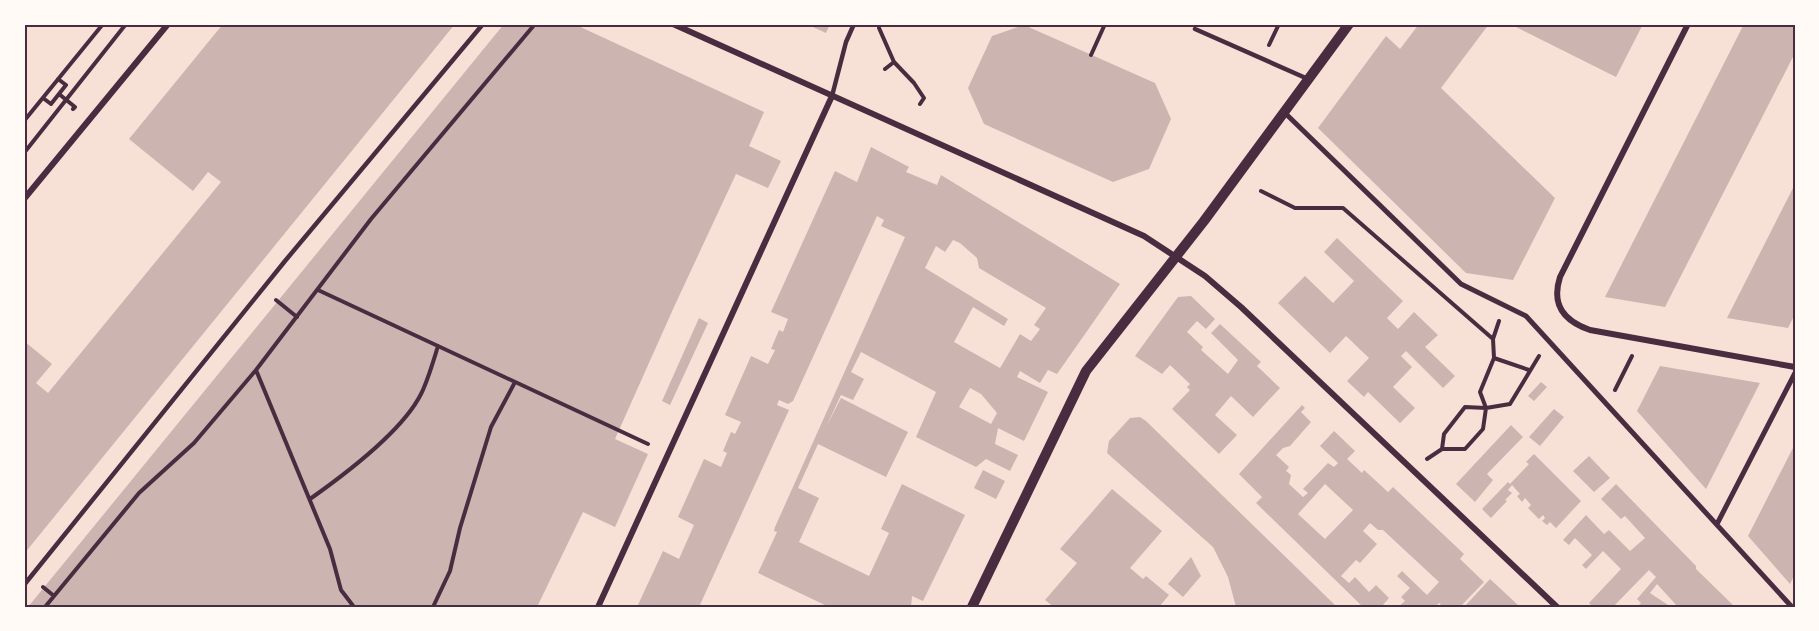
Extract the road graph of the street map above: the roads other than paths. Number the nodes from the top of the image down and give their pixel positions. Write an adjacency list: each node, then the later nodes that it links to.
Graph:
1 (168, 24): 11 (street)
2 (483, 24): 16 (lane)
3 (673, 24): 9 (street)
4 (854, 24): 9 (lane)
5 (1349, 24): 8 (street)
6 (1688, 24): 13 (street)
7 (1195, 29): 8 (lane)
8 (1309, 80): 10 (street)
9 (832, 96): 12 (street); 17 (street)
10 (1284, 113): 12 (street); 15 (street)
11 (24, 199)
12 (1176, 256): 18 (street); 19 (street)
13 (1795, 367)
14 (1795, 373): 15 (street)
15 (1717, 524): 20 (street)
16 (24, 585)
17 (598, 607)
18 (972, 607)
19 (1557, 607)
20 (1792, 607)

